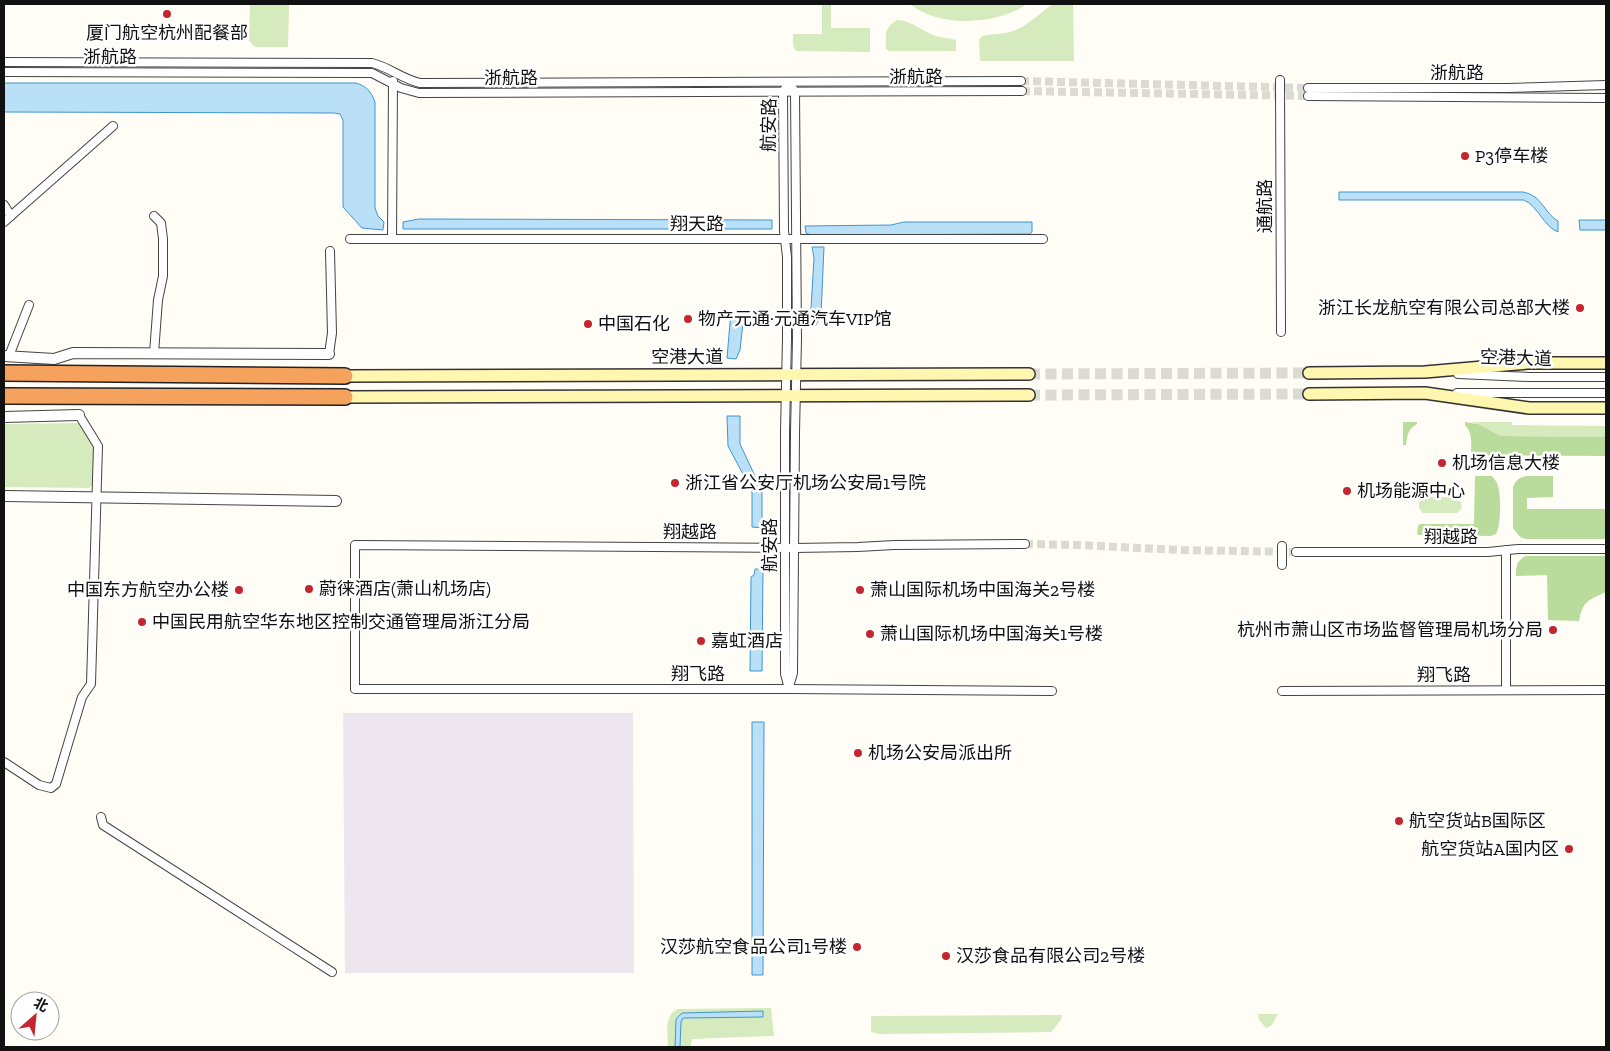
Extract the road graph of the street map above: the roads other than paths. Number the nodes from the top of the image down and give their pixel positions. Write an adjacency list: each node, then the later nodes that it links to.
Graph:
1 (4, 62): 3 (street, 浙航路)
2 (4, 72): 7 (street, 浙航路)
3 (393, 72): 5 (street, 浙航路); 7 (street)
4 (1280, 80): 25 (street, 通航路)
5 (789, 81): 6 (street, 浙航路); 10 (street, 航安路); 11 (street, 航安路)
6 (1021, 81)
7 (393, 84): 10 (street, 浙航路); 19 (street)
8 (1606, 85): 12 (street, 浙航路)
9 (1022, 91): 11 (street, 浙航路)
10 (783, 92): 11 (street, 浙航路); 20 (street, 航安路)
11 (795, 92): 21 (street, 航安路)
12 (1606, 98)
13 (113, 126): 15 (street)
14 (4, 205): 15 (street)
15 (11, 216): 17 (street)
16 (154, 216): 26 (street)
17 (4, 222)
18 (350, 239): 19 (street, 翔天路)
19 (392, 239): 20 (street, 翔天路)
20 (784, 239): 21 (street, 翔天路); 33 (street, 航安路)
21 (796, 239): 22 (street, 翔天路); 33 (street, 航安路)
22 (1043, 239)
23 (330, 251): 27 (street)
24 (29, 305): 28 (street)
25 (1281, 332)
26 (154, 353): 27 (street); 28 (street)
27 (329, 354)
28 (7, 356)
29 (1606, 363): 31 (main road, 空港大道)
30 (1308, 372): 31 (main road, 空港大道)
31 (1425, 372): 36 (street, 空港大道)
32 (4, 373): 35 (highway)
33 (791, 374): 34 (main road, 空港大道); 35 (main road, 空港大道); 41 (street, 航安路)
34 (1029, 374)
35 (345, 376)
36 (1606, 377)
37 (1425, 393): 39 (main road, 空港大道); 40 (street, 空港大道); 44 (main road, 空港大道)
38 (1029, 394): 41 (main road)
39 (1308, 394)
40 (1606, 394)
41 (791, 395): 43 (main road); 52 (street, 航安路); 53 (street, 航安路)
42 (4, 396): 43 (highway)
43 (345, 397)
44 (1606, 408)
45 (79, 415): 46 (street); 48 (street)
46 (4, 417)
47 (4, 496): 48 (street)
48 (96, 498): 49 (street); 64 (street)
49 (336, 501)
50 (1025, 544): 53 (street, 翔越路)
51 (1282, 546): 57 (street)
52 (785, 548): 53 (street, 翔越路); 58 (street, 翔越路); 59 (street, 航安路)
53 (794, 548): 59 (street, 航安路)
54 (1606, 549): 55 (street, 翔越路)
55 (1506, 550): 56 (street, 翔越路); 60 (street)
56 (1296, 552)
57 (1282, 565)
58 (355, 679): 59 (street, 翔飞路)
59 (789, 689): 62 (street, 翔飞路)
60 (1506, 690): 61 (street, 翔飞路); 63 (street, 翔飞路)
61 (1606, 690)
62 (1052, 691)
63 (1282, 691)
64 (4, 762)
65 (101, 817): 66 (street)
66 (332, 972)

